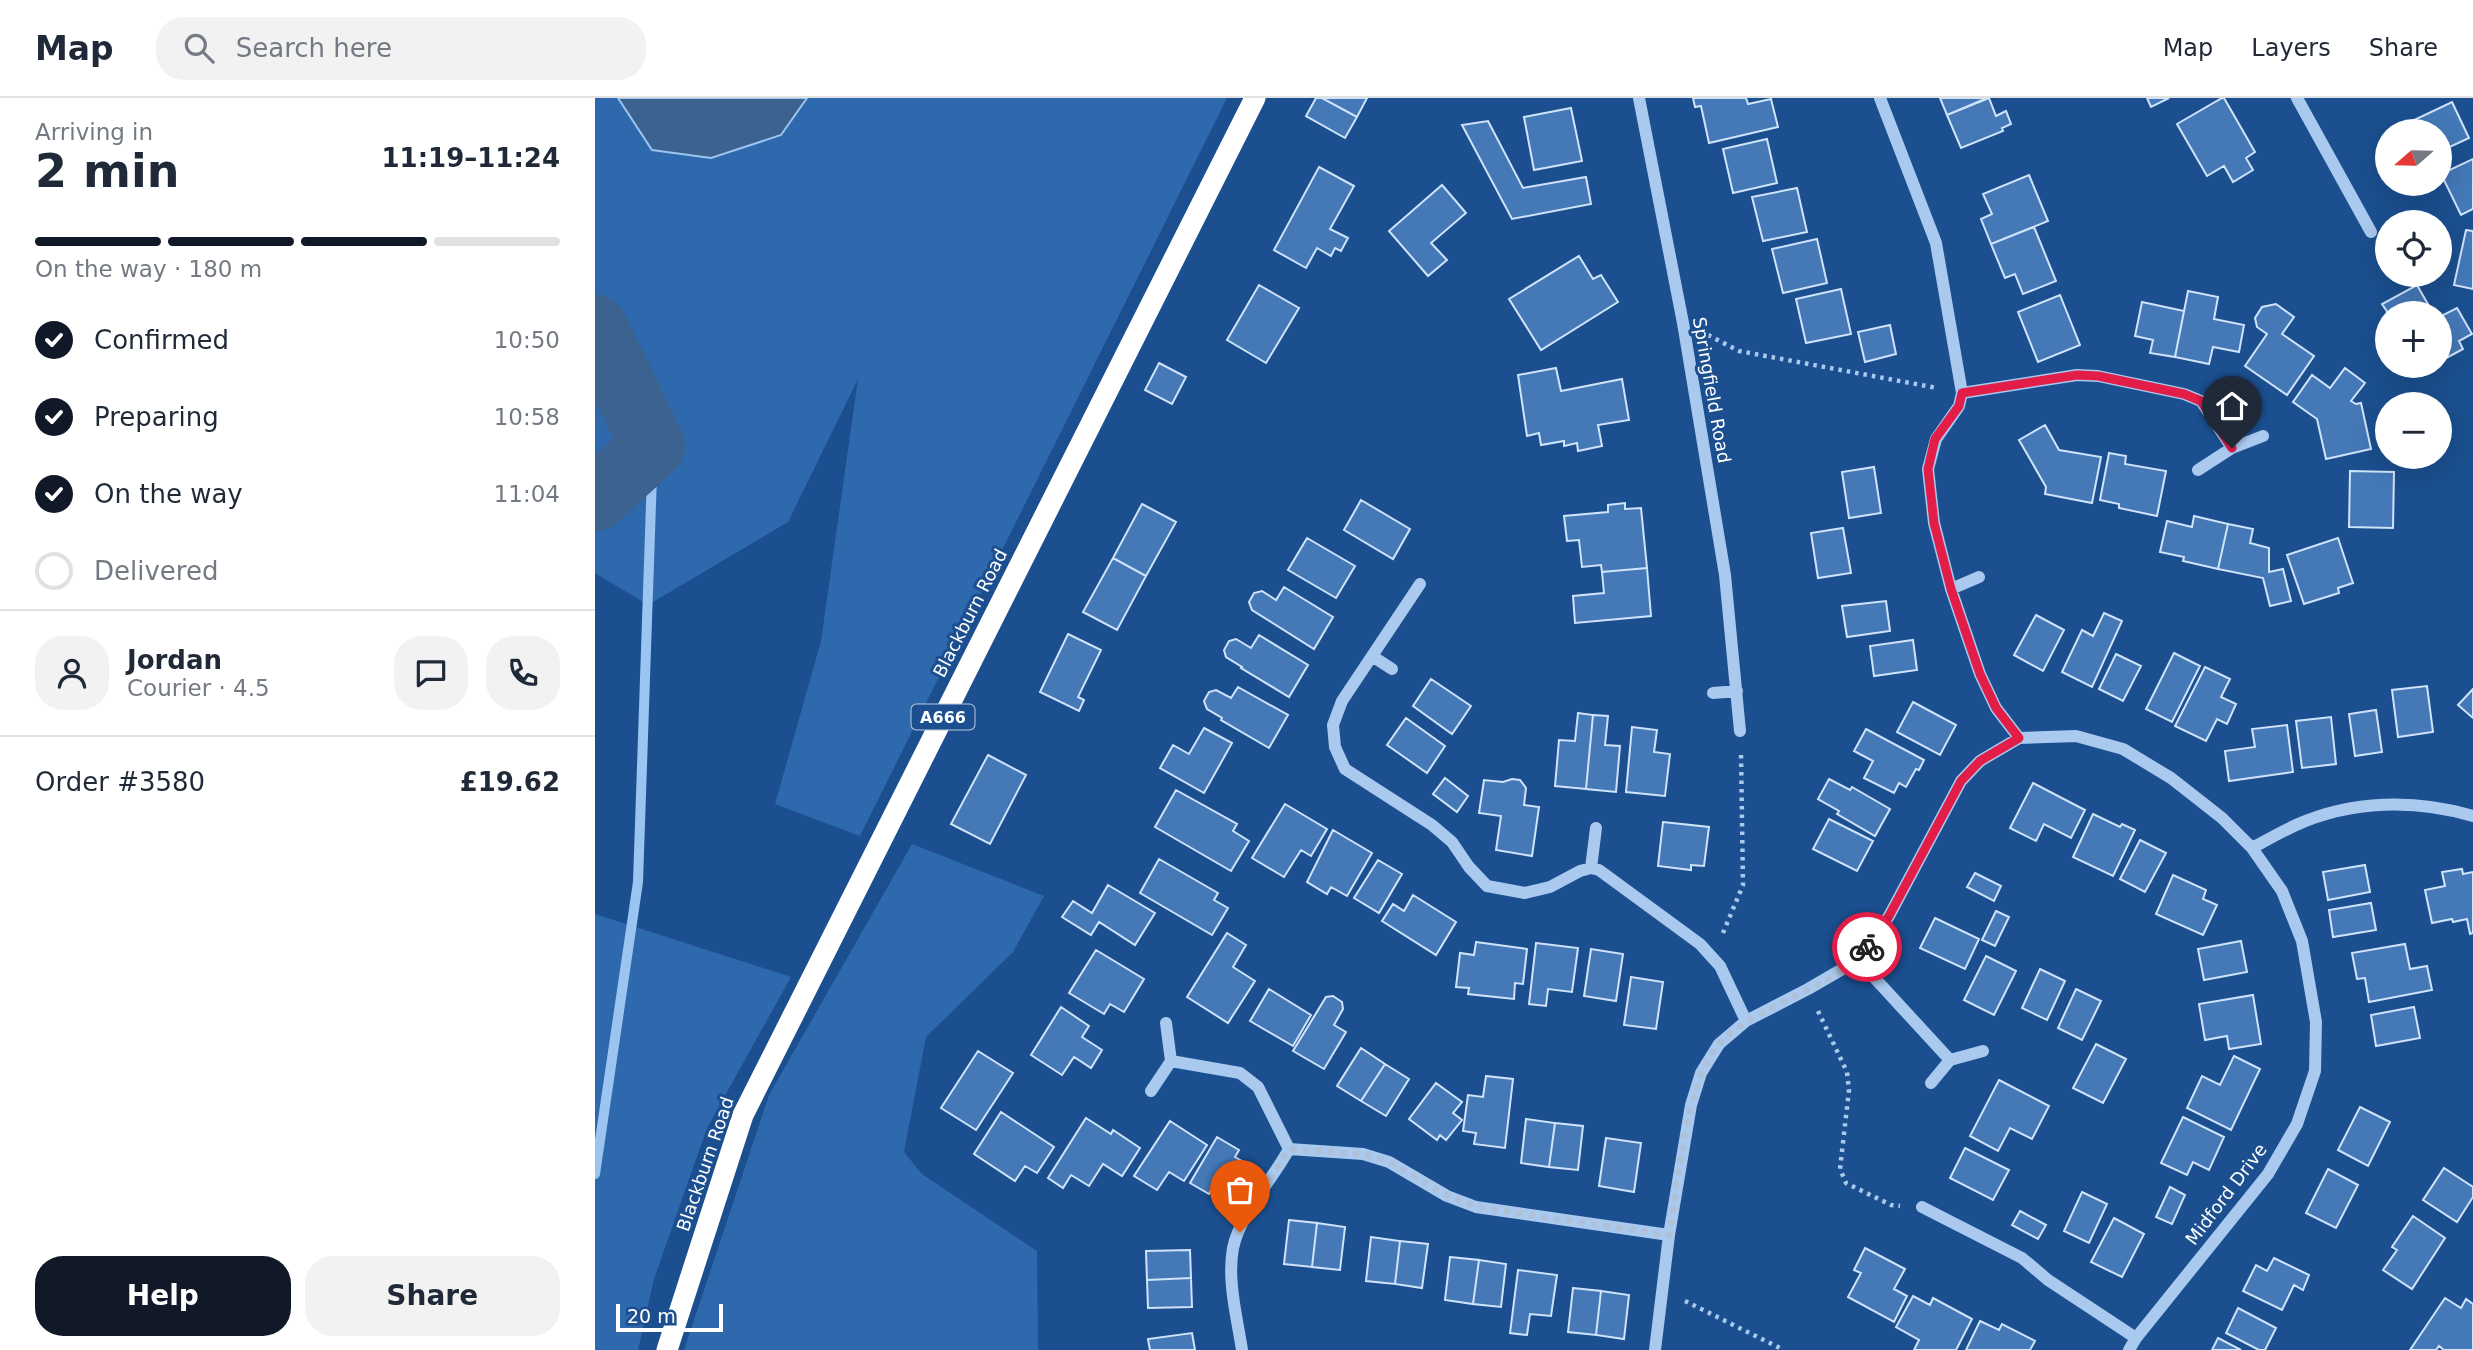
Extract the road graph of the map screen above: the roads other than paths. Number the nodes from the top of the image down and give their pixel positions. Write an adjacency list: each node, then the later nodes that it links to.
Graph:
1 (1255, 98): 35 (highway, Blackburn Road / A666)
2 (1639, 98): 15 (street, Springfield Road)
3 (1880, 98): 6 (street)
4 (2297, 98): 5 (street)
5 (2371, 232)
6 (1962, 393): 8 (street); 12 (street)
7 (2263, 436): 8 (street)
8 (2232, 448): 9 (street)
9 (2198, 470)
10 (1979, 577): 12 (street)
11 (1420, 584): 13 (street)
12 (1951, 589): 18 (street)
13 (1372, 656): 14 (street); 22 (street)
14 (1392, 669)
15 (1737, 691): 16 (street); 17 (street, Springfield Road)
16 (1713, 693)
17 (1740, 731)
18 (2019, 738): 21 (street, Midford Drive); 23 (street, Midford Drive)
19 (2473, 816): 21 (street)
20 (1596, 828): 22 (street)
21 (2252, 848): 34 (street, Midford Drive)
22 (1591, 869): 24 (street)
23 (1858, 960): 24 (street, Midford Drive); 27 (street)
24 (1746, 1021): 33 (street, Midford Drive)
25 (1166, 1023): 28 (street)
26 (1983, 1051): 27 (street)
27 (1950, 1060): 29 (street)
28 (1171, 1061): 30 (street); 31 (street)
29 (1931, 1083)
30 (1151, 1091)
31 (1289, 1149): 33 (street); 36 (street)
32 (1922, 1207): 34 (street)
33 (1669, 1235): 37 (street, Midford Drive)
34 (2132, 1344)
35 (667, 1350)
36 (1242, 1350)
37 (1655, 1350)

